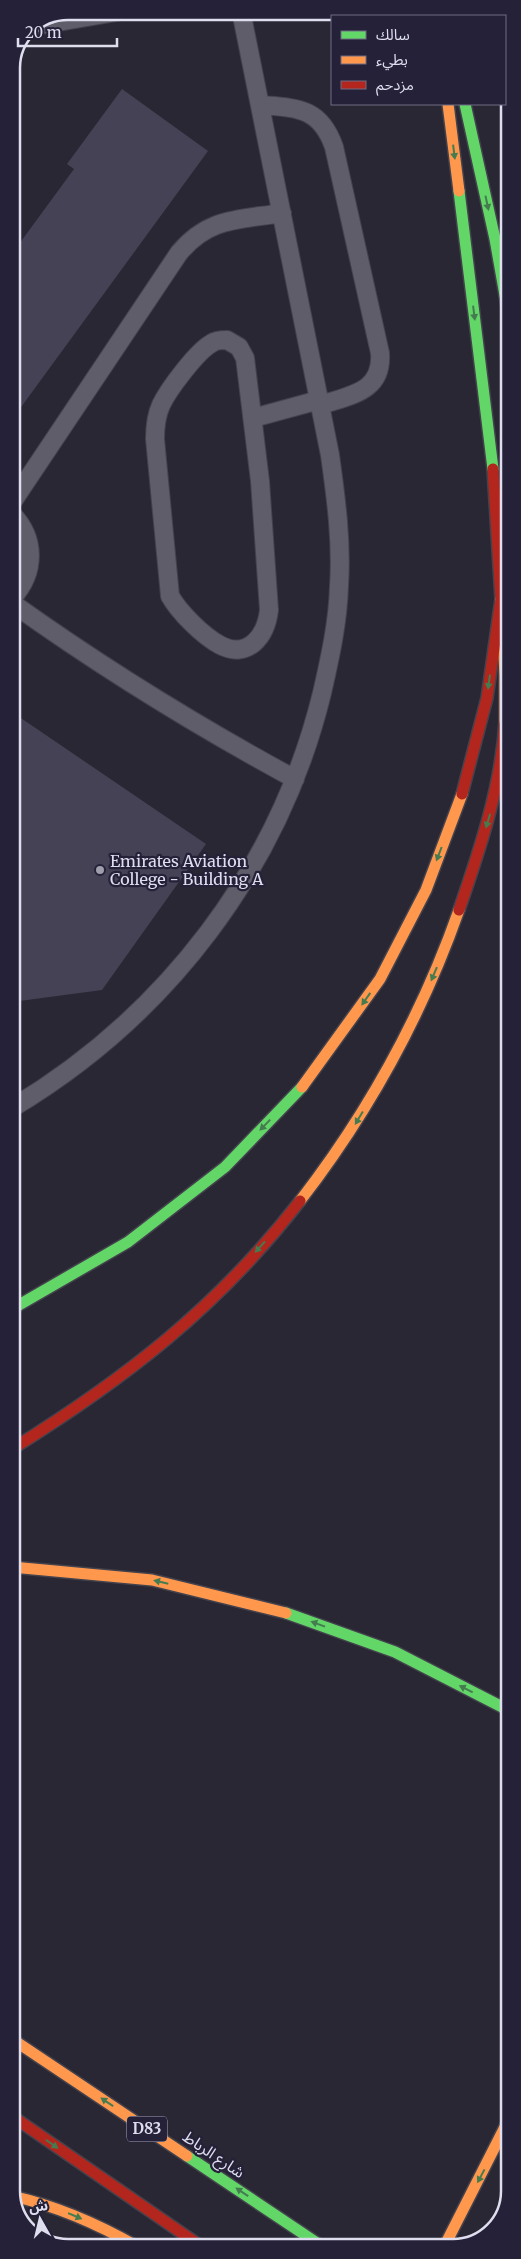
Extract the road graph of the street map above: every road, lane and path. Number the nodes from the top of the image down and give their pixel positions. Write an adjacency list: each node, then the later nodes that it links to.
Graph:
1 (70, 20): 3 (lane)
2 (243, 20): 4 (lane)
3 (54, 23)
4 (260, 105): 7 (lane); 9 (lane)
5 (448, 105): 14 (main road, one-way to 14)
6 (465, 105): 8 (main road, one-way to 8)
7 (282, 213): 9 (lane); 11 (lane)
8 (501, 273)
9 (320, 403): 10 (lane); 17 (lane)
10 (253, 418): 10 (lane)
11 (20, 492)
12 (20, 523): 13 (lane)
13 (20, 586)
14 (501, 599): 19 (main road, one-way to 19)
15 (20, 609): 17 (lane)
16 (501, 760): 22 (main road, one-way to 22)
17 (295, 779): 18 (lane)
18 (20, 1103)
19 (32, 1299): 20 (lane); 21 (main road)
20 (20, 1302)
21 (20, 1305)
22 (20, 1444)
23 (20, 1568): 24 (main road, one-way to 23)
24 (501, 1707)
25 (20, 2043): 31 (main road, شارع الرباط / D83, one-way to 25)
26 (20, 2122): 30 (main road, one-way to 30)
27 (501, 2137): 32 (main road, one-way to 32)
28 (21, 2199): 29 (main road, one-way to 29)
29 (123, 2239)
30 (190, 2239)
31 (311, 2239)
32 (448, 2239)

